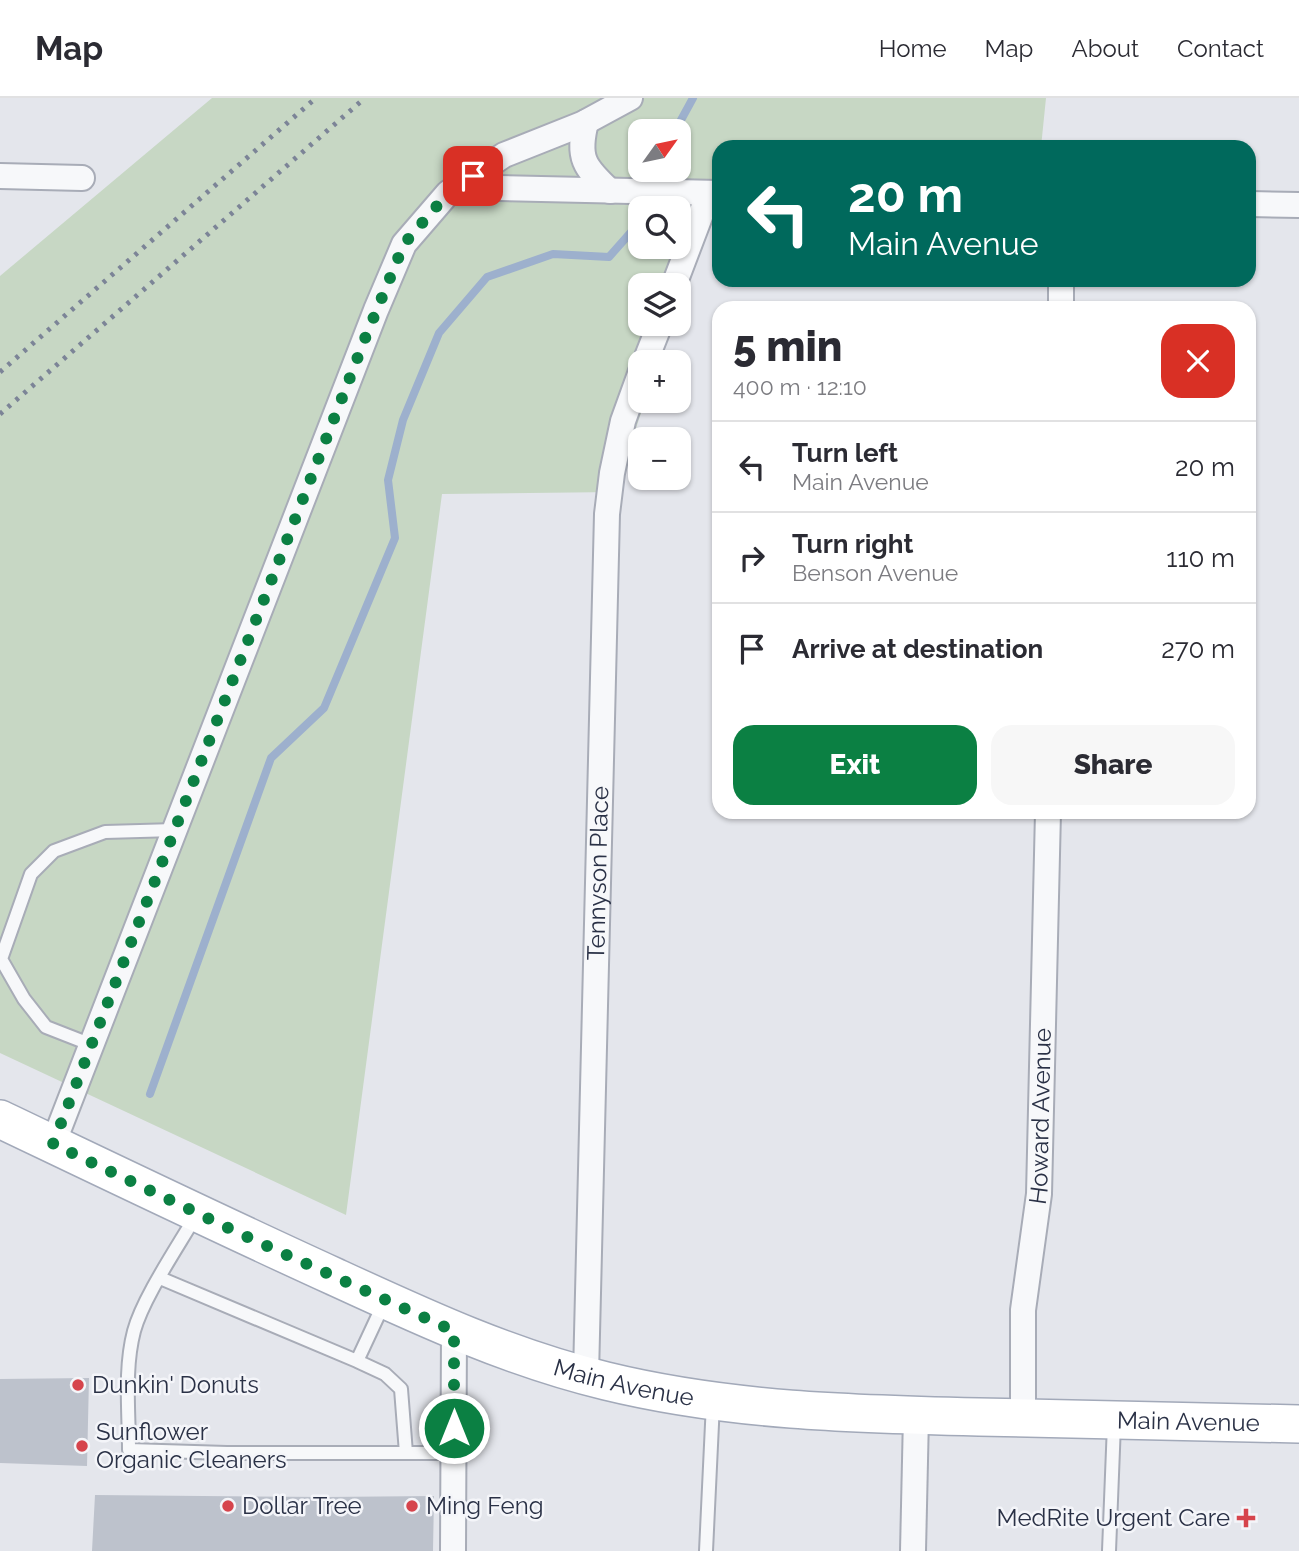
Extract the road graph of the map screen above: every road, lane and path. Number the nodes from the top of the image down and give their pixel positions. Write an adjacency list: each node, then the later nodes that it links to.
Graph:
1 (630, 98): 2 (street)
2 (586, 122): 5 (street); 6 (street)
3 (0, 176): 4 (street)
4 (82, 178)
5 (457, 187): 6 (street); 14 (street)
6 (610, 191): 7 (street)
7 (712, 193)
8 (712, 198): 11 (street)
9 (1256, 204): 10 (street)
10 (1299, 205)
11 (679, 273)
12 (628, 407): 23 (street, Tennyson Place)
13 (1048, 819): 26 (street, Howard Avenue)
14 (175, 830): 15 (street); 15 (lane)
15 (92, 1045): 17 (street)
16 (0, 1119): 17 (main road, Main Avenue)
17 (53, 1144): 18 (main road, Main Avenue)
18 (197, 1213): 19 (lane); 20 (main road, Main Avenue)
19 (160, 1278): 22 (lane); 29 (lane)
20 (386, 1300): 21 (main road, Main Avenue); 22 (lane)
21 (454, 1331): 23 (main road, Main Avenue); 30 (street)
22 (357, 1361): 29 (lane)
23 (586, 1375): 24 (main road, Main Avenue)
24 (713, 1402): 25 (main road, Main Avenue); 32 (lane)
25 (916, 1416): 26 (main road, Main Avenue); 33 (street)
26 (1023, 1418): 27 (main road, Main Avenue)
27 (1114, 1420): 28 (main road, Main Avenue); 34 (lane)
28 (1299, 1424)
29 (406, 1453): 30 (lane)
30 (454, 1453): 31 (street)
31 (453, 1551)
32 (706, 1551)
33 (912, 1551)
34 (1109, 1551)

